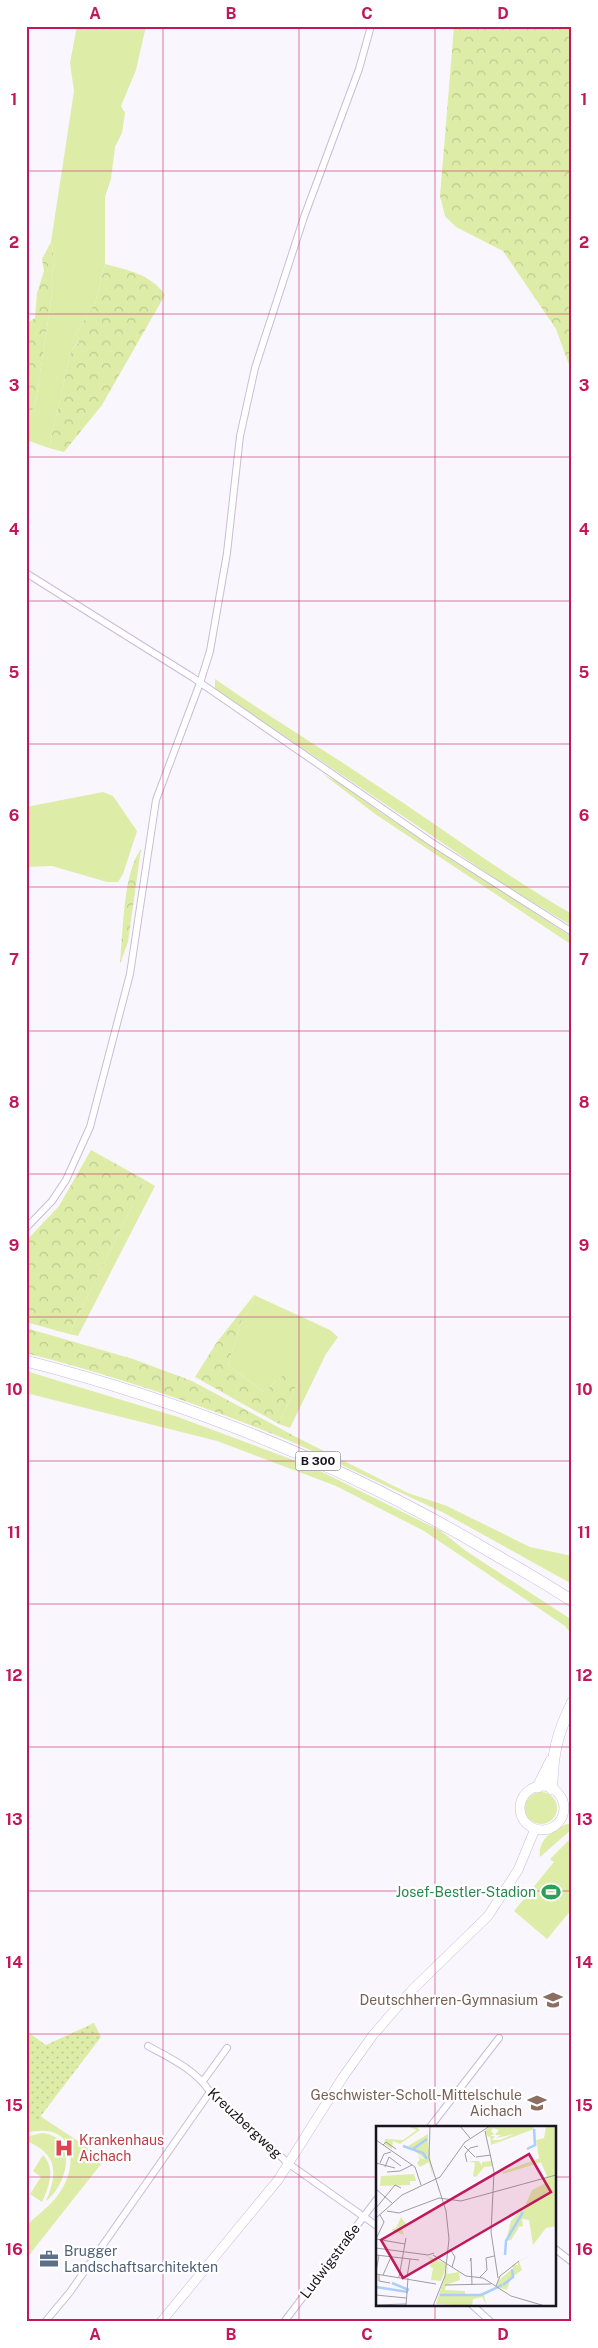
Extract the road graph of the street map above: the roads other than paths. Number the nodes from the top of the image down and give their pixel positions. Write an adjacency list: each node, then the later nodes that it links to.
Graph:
1 (371, 26): 3 (street)
2 (26, 573): 3 (street)
3 (200, 683): 4 (street); 5 (street)
4 (572, 932)
5 (26, 1228)
6 (26, 1362): 7 (highway, B 300)
7 (558, 1592): 8 (highway); 9 (highway, B 300)
8 (572, 1594)
9 (572, 1601)
10 (572, 1703): 11 (highway)
11 (552, 1760): 12 (highway); 13 (highway)
12 (538, 1787): 13 (main road); 15 (main road)
13 (552, 1789): 14 (main road)
14 (567, 1810): 15 (main road)
15 (535, 1829): 22 (main road)
16 (500, 2038): 21 (street)
17 (148, 2046): 19 (street, Kreuzbergweg)
18 (227, 2048): 19 (street, Kreuzbergweg)
19 (203, 2081): 20 (street, Kreuzbergweg)
20 (210, 2092): 22 (street, Kreuzbergweg); 29 (street)
21 (431, 2126)
22 (289, 2164): 24 (street, Kreuzbergweg); 30 (main road)
23 (376, 2200): 24 (street, Ludwigstraße)
24 (364, 2217): 25 (street, Kreuzbergweg); 31 (street, Ludwigstraße)
25 (376, 2225)
26 (556, 2250): 27 (street)
27 (572, 2262)
28 (473, 2306): 32 (street)
29 (45, 2322)
30 (160, 2322)
31 (284, 2322)
32 (491, 2322)

